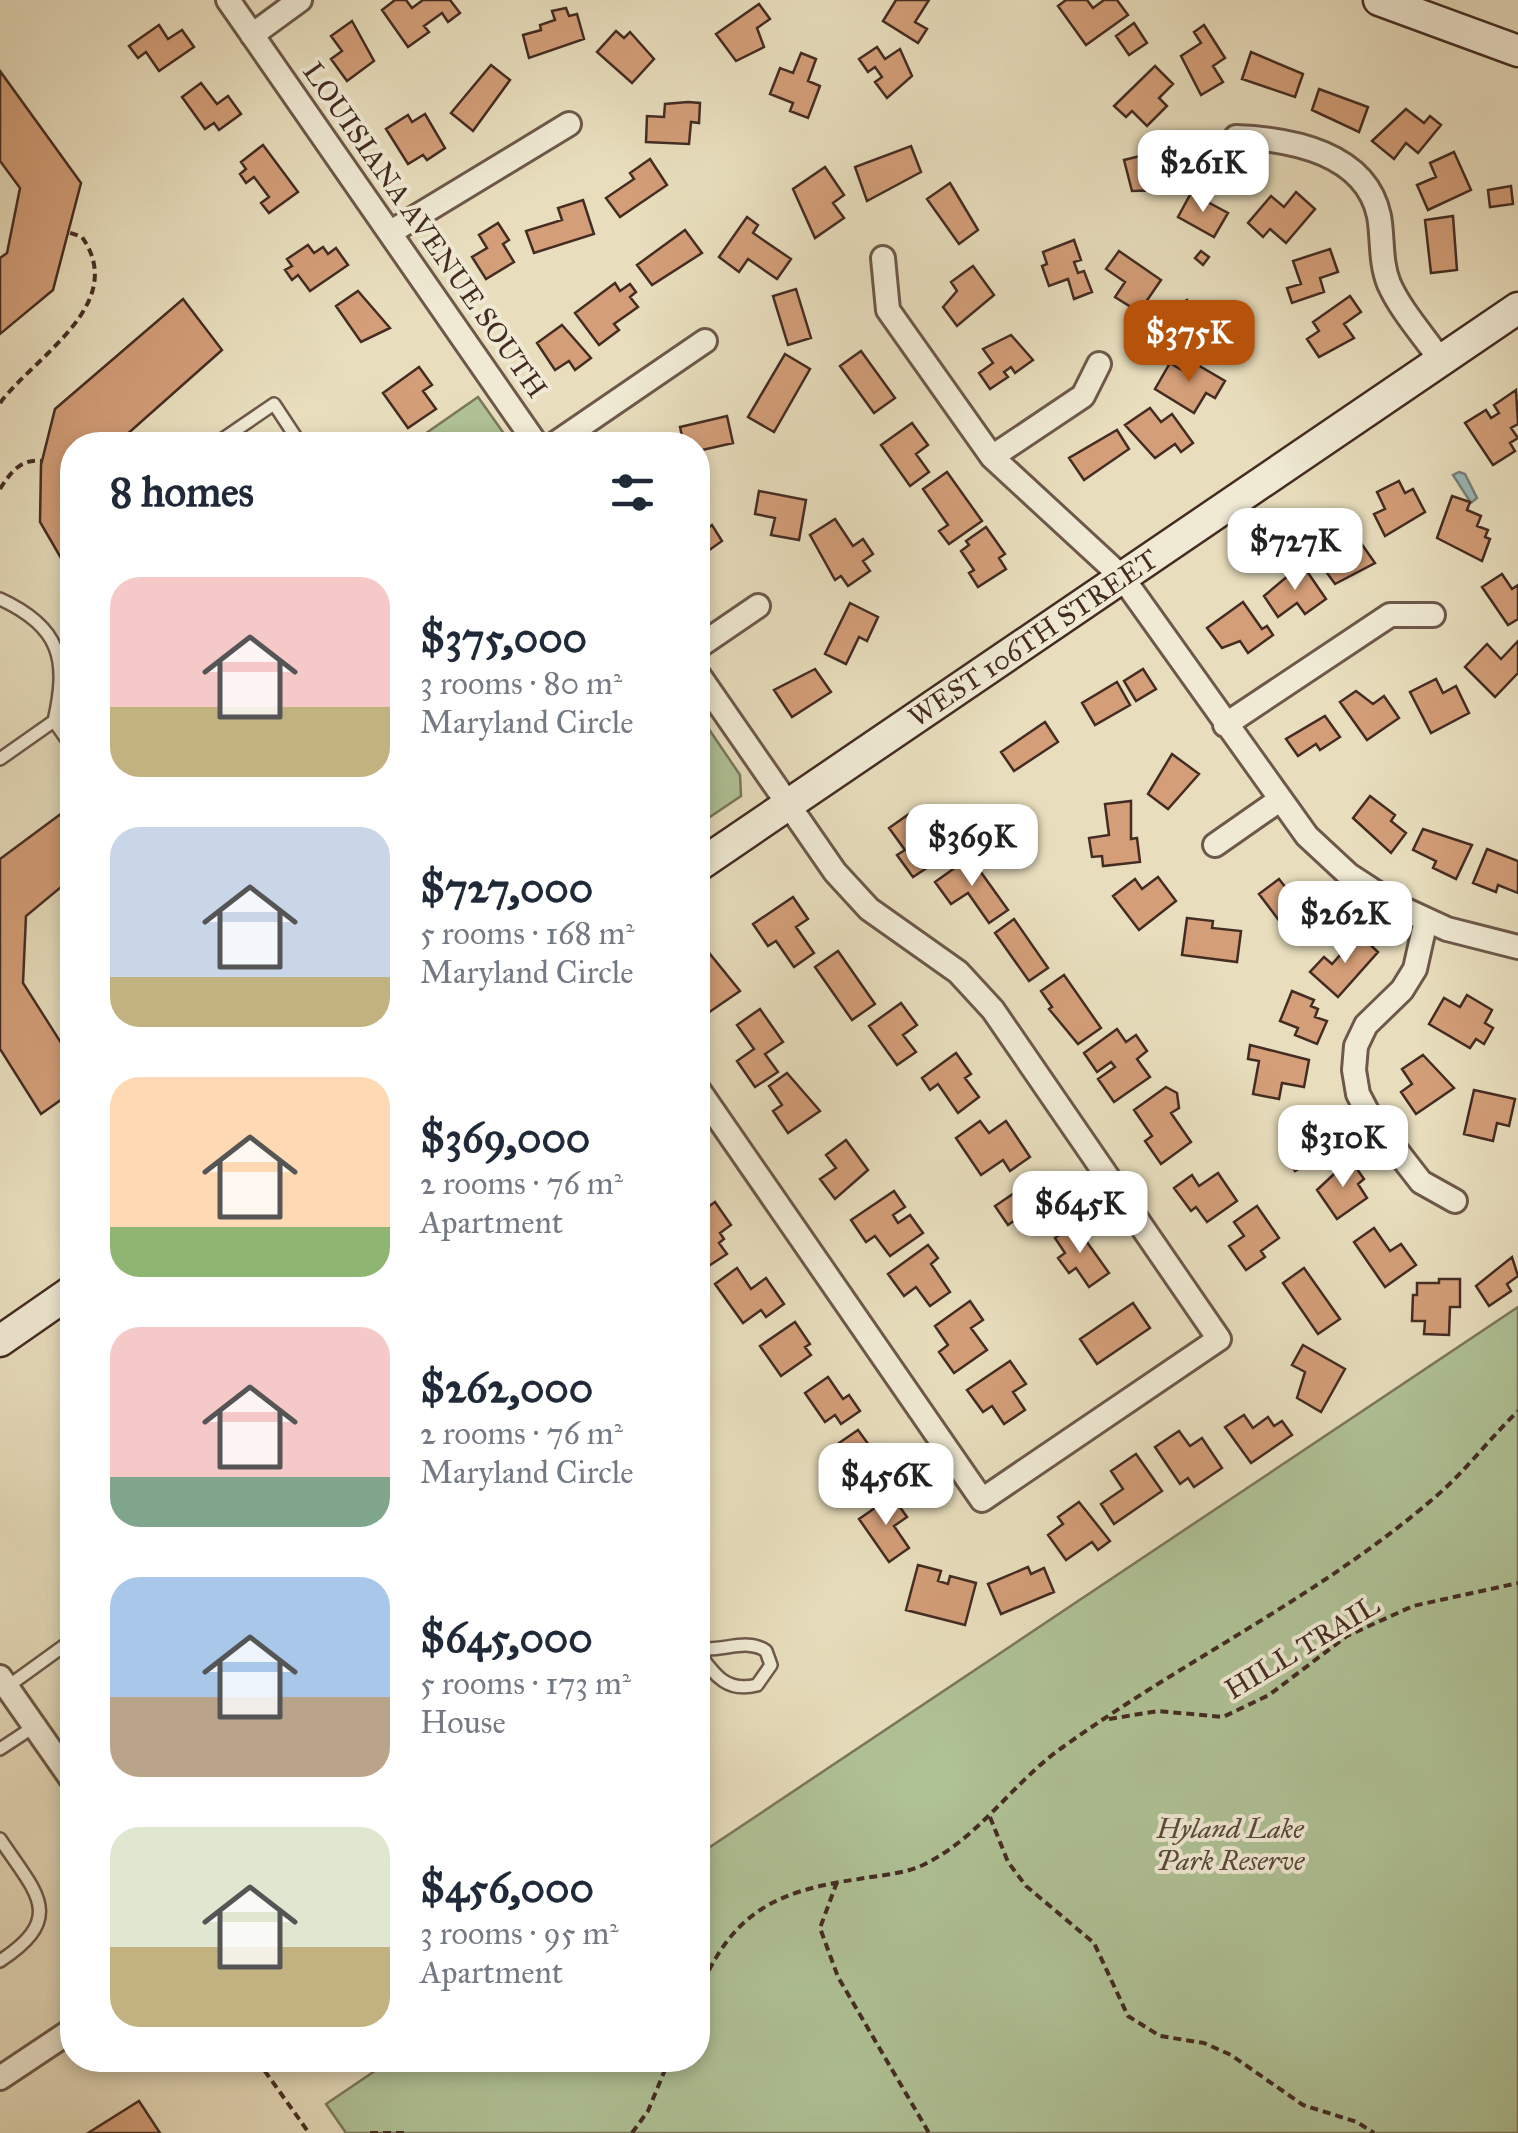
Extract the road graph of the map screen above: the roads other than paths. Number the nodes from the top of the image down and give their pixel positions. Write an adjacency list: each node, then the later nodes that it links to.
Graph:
1 (228, 0): 4 (street, LOUISIANA AVENUE SOUTH)
2 (300, 0): 4 (street)
3 (1379, 0): 5 (street)
4 (252, 34): 8 (street, LOUISIANA AVENUE SOUTH)
5 (1518, 50)
6 (569, 124): 8 (street)
7 (1236, 137): 12 (street)
8 (391, 232): 16 (street, LOUISIANA AVENUE SOUTH)
9 (884, 258): 18 (street)
10 (1518, 308): 12 (street, WEST 106TH STREET)
11 (705, 342): 17 (street)
12 (1441, 360): 19 (street, WEST 106TH STREET)
13 (1099, 364): 18 (street)
14 (233, 432): 15 (lane)
15 (292, 432)
16 (528, 432)
17 (572, 432)
18 (992, 457): 19 (street)
19 (1122, 578): 28 (street); 32 (street, WEST 106TH STREET)
20 (0, 599): 24 (lane)
21 (758, 606): 23 (street)
22 (1433, 615): 28 (street)
23 (710, 639)
24 (60, 655)
25 (710, 691): 32 (street)
26 (60, 696): 27 (lane)
27 (54, 720): 29 (lane); 30 (lane)
28 (1225, 724): 31 (street)
29 (60, 729)
30 (0, 759)
31 (1278, 801): 33 (street); 35 (street)
32 (789, 804): 34 (street, WEST 106TH STREET); 37 (street)
33 (1215, 845)
34 (710, 858)
35 (1426, 920): 36 (street); 38 (street)
36 (1518, 948)
37 (710, 1107)
38 (1455, 1201)
39 (60, 1299): 40 (street)
40 (0, 1340)
41 (60, 1649): 44 (lane)
42 (710, 1650): 43 (lane)
43 (710, 1666)
44 (5, 1690): 45 (street)
45 (35, 1726): 46 (lane); 47 (street)
46 (0, 1749)
47 (60, 1762)
48 (0, 1839): 49 (lane)
49 (0, 1961)
50 (60, 2038): 51 (street)
51 (0, 2078)

